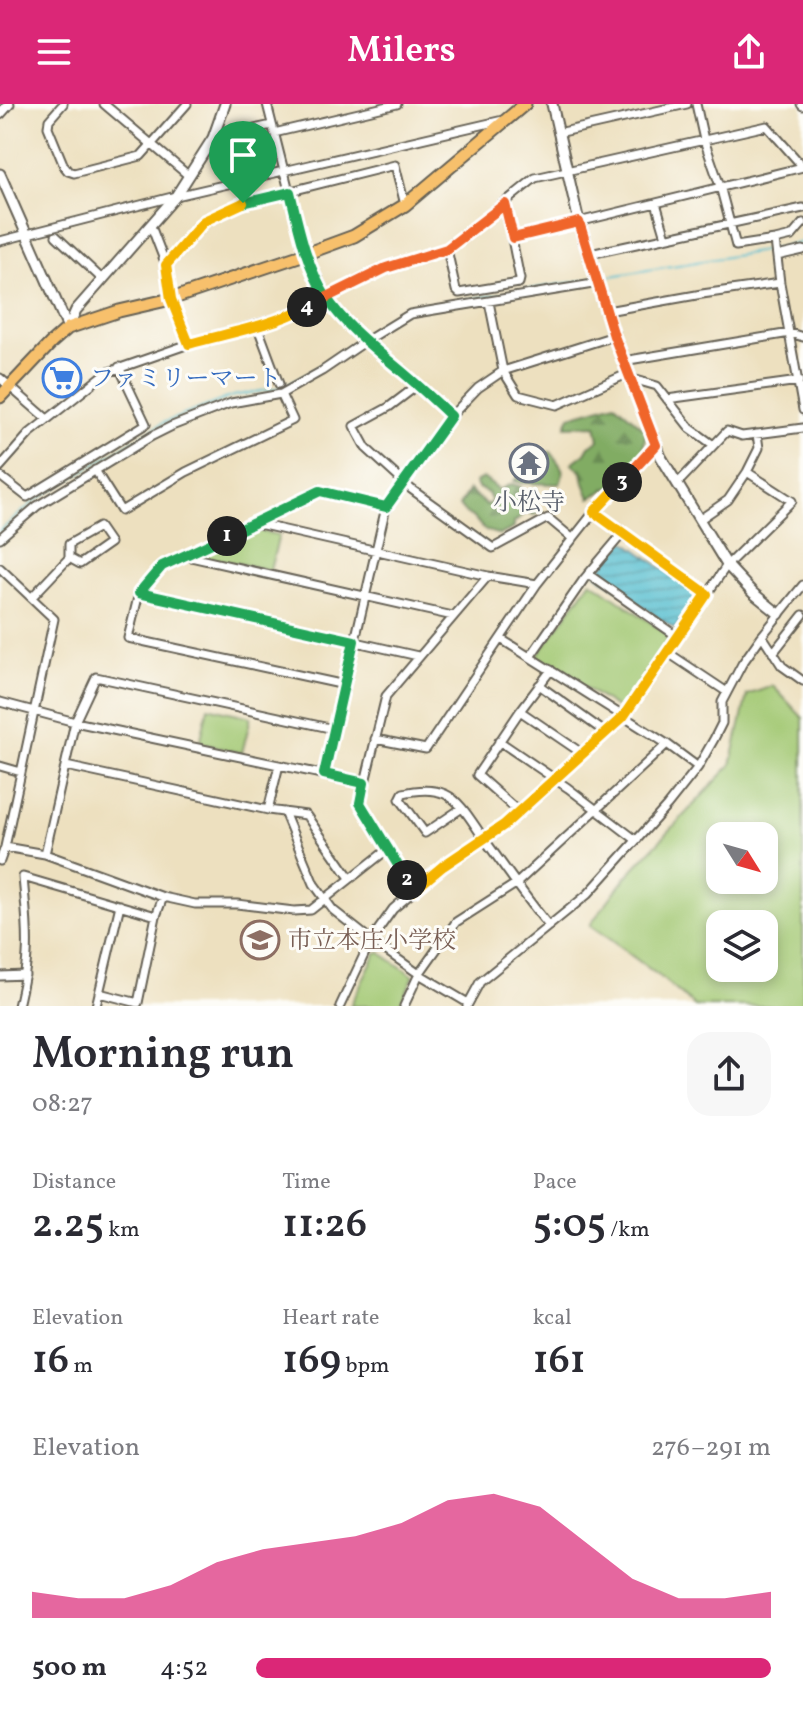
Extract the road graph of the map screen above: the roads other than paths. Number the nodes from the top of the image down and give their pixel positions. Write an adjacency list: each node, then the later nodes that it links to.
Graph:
1 (9, 104): 12 (street)
2 (63, 104): 18 (street)
3 (104, 104): 18 (street)
4 (187, 104): 18 (street)
5 (225, 104): 16 (street)
6 (267, 104): 14 (street)
7 (397, 104): 14 (street)
8 (525, 104): 13 (main road)
9 (552, 104): 15 (street)
10 (687, 104): 15 (street)
11 (696, 104): 17 (street)
12 (0, 114)
13 (506, 120): 20 (street); 29 (main road)
14 (273, 129): 16 (street); 20 (street)
15 (558, 133): 21 (street)
16 (213, 138): 23 (street)
17 (704, 140): 19 (street); 21 (street); 24 (street)
18 (152, 145): 23 (street)
19 (803, 167): 24 (street)
20 (285, 171): 25 (street); 26 (street)
21 (566, 171): 28 (street); 31 (street)
22 (0, 174): 35 (street)
23 (189, 176): 26 (street)
24 (720, 186): 27 (street); 33 (street)
25 (290, 192): 29 (street); 43 (street); 46 (street)
26 (176, 196): 34 (street); 35 (street)
27 (656, 203): 31 (street); 37 (street)
28 (505, 204): 38 (street); 41 (street)
29 (405, 205): 43 (main road)
30 (803, 208): 33 (street)
31 (579, 222): 38 (street); 44 (street)
32 (803, 223): 39 (street)
33 (730, 225): 37 (street); 39 (street)
34 (151, 226): 46 (street); 47 (street)
35 (26, 235): 40 (street); 55 (street)
36 (56, 236): 47 (street)
37 (666, 237): 44 (street)
38 (513, 238): 41 (street)
39 (775, 240): 45 (street)
40 (0, 241)
41 (447, 249): 50 (street)
42 (803, 250): 45 (street)
43 (305, 254): 50 (street); 51 (main road)
44 (590, 254): 48 (street)
45 (777, 256): 49 (street)
46 (166, 265): 51 (street)
47 (103, 280): 55 (street)
48 (599, 283): 52 (street); 53 (street)
49 (780, 283): 53 (street); 56 (street)
50 (327, 297): 54 (street); 59 (street)
51 (171, 299): 55 (main road); 60 (street)
52 (489, 302): 59 (street); 63 (street)
53 (607, 311): 57 (street)
54 (257, 325): 60 (street); 67 (street)
55 (68, 328): 66 (main road)
56 (790, 333): 58 (street); 61 (street); 65 (street)
57 (614, 336): 61 (street); 63 (street)
58 (803, 337)
59 (366, 341): 68 (street); 69 (street)
60 (189, 344): 62 (street)
61 (623, 361): 64 (street)
62 (119, 367): 74 (street); 82 (street)
63 (503, 371): 64 (street); 73 (street)
64 (628, 376): 71 (street); 78 (street)
65 (799, 381): 71 (street); 72 (street)
66 (5, 382): 70 (main road); 74 (street)
67 (279, 384)
68 (418, 385): 73 (street); 83 (street)
69 (281, 394): 80 (street); 80 (street)
70 (0, 397)
71 (667, 399): 77 (street)
72 (803, 410)
73 (451, 416): 83 (street)
74 (47, 419): 79 (street)
75 (803, 428): 76 (street)
76 (757, 434): 77 (street); 81 (street)
77 (712, 444): 84 (street)
78 (656, 445): 84 (street); 86 (street)
79 (0, 467)
80 (95, 470): 90 (street)
81 (747, 472): 87 (street); 95 (street)
82 (0, 476)
83 (404, 482): 85 (street); 91 (street)
84 (677, 484): 87 (street)
85 (386, 507): 88 (street); 92 (street)
86 (594, 512): 89 (street); 91 (street)
87 (699, 520): 95 (street)
88 (254, 523): 92 (street); 93 (street)
89 (623, 533): 97 (street); 102 (street)
90 (0, 538)
91 (573, 539): 99 (street)
92 (377, 551): 98 (street); 103 (street)
93 (185, 556): 101 (street); 103 (street)
94 (69, 558): 94 (street); 104 (street)
95 (727, 565): 102 (street); 105 (street)
96 (0, 568): 104 (street)
97 (588, 574): 108 (street); 115 (street)
98 (488, 576): 99 (street); 107 (street)
99 (537, 584): 110 (street)
100 (803, 585): 105 (street)
101 (139, 593): 111 (street); 119 (street)
102 (707, 594): 108 (street)
103 (365, 596): 107 (street); 111 (street)
104 (32, 597): 124 (street)
105 (779, 614): 109 (street)
106 (803, 615): 113 (street)
107 (453, 616): 114 (street)
108 (678, 637): 112 (street)
109 (761, 637): 113 (street); 121 (street)
110 (501, 639): 115 (street); 129 (street)
111 (354, 641): 114 (street); 119 (street)
112 (667, 652): 121 (street); 125 (street)
113 (773, 653): 118 (street)
114 (418, 656): 129 (street)
115 (530, 657): 117 (street)
116 (803, 668): 118 (street)
117 (551, 670): 120 (street); 125 (street)
118 (800, 678)
119 (345, 685): 127 (street)
120 (539, 685): 123 (street); 128 (street)
121 (727, 692): 136 (street)
122 (0, 702): 124 (street)
123 (520, 711): 130 (street); 132 (street)
124 (35, 712): 126 (street); 137 (street)
125 (623, 717): 128 (street); 131 (street)
126 (75, 722): 127 (street); 133 (street); 135 (street)
127 (334, 729): 138 (street)
128 (606, 733): 132 (street)
129 (375, 739): 140 (street)
130 (499, 741): 139 (street); 145 (street)
131 (667, 744): 136 (street); 142 (street)
132 (583, 754): 139 (street)
133 (279, 765): 138 (street); 143 (street)
134 (0, 766): 137 (street)
135 (66, 766): 143 (street); 150 (street)
136 (698, 767): 147 (street)
137 (21, 772): 148 (street)
138 (324, 774): 140 (street)
139 (555, 780): 142 (street); 145 (street)
140 (364, 783): 149 (street)
141 (462, 808): 141 (street); 146 (street)
142 (597, 809): 147 (street); 153 (street)
143 (268, 810): 144 (street)
144 (284, 812): 152 (street); 156 (street)
145 (519, 812): 146 (street)
146 (485, 839): 153 (street); 154 (street)
147 (636, 840): 159 (street)
148 (5, 847): 150 (street); 151 (street)
149 (388, 849): 152 (street); 154 (street)
150 (45, 854): 155 (street)
151 (0, 861)
152 (350, 878): 156 (street)
153 (517, 883): 159 (street); 161 (street)
154 (413, 891): 160 (street)
155 (163, 897): 156 (street); 158 (street)
156 (324, 899): 160 (street)
157 (120, 905): 158 (street); 162 (street); 164 (street)
158 (156, 916): 164 (street)
159 (549, 926): 165 (street)
160 (371, 940): 161 (street); 168 (street)
161 (419, 974): 165 (street); 169 (street)
162 (25, 975): 163 (street); 166 (street)
163 (0, 976)
164 (99, 993): 167 (street)
165 (468, 1005)
166 (18, 1006)
167 (96, 1006)
168 (340, 1006)
169 (404, 1006)

